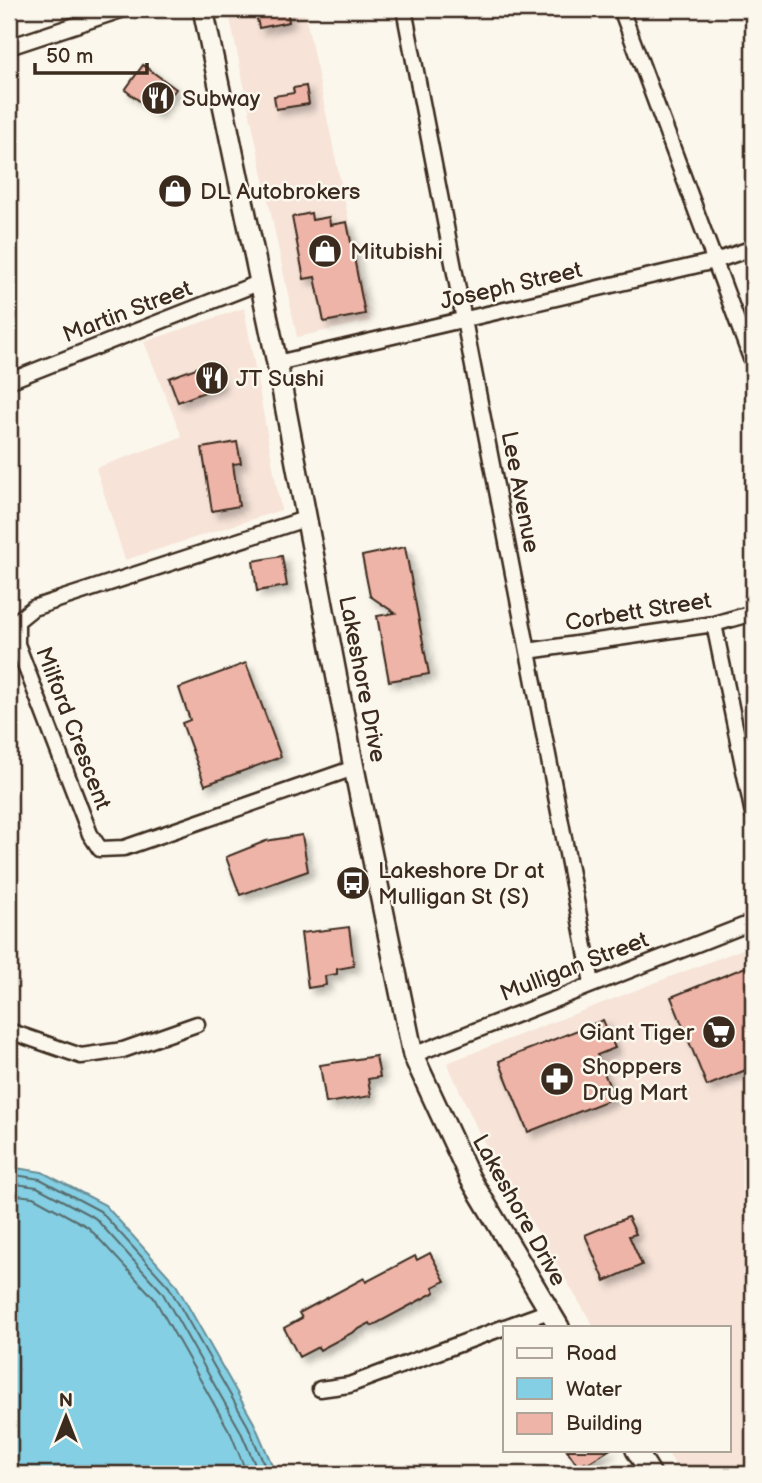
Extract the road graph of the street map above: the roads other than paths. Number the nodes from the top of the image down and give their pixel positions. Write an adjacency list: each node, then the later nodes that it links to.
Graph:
1 (124, 9): 5 (street)
2 (203, 9): 8 (main road, Lakeshore Drive)
3 (404, 9): 9 (street, Lee Avenue)
4 (621, 9): 7 (street)
5 (9, 47)
6 (753, 248): 7 (street, Joseph Street)
7 (715, 261): 9 (street, Joseph Street); 11 (street)
8 (261, 282): 10 (main road, Lakeshore Drive); 12 (street, Martin Street)
9 (464, 319): 10 (street, Joseph Street); 16 (street, Lee Avenue)
10 (277, 363): 13 (main road, Lakeshore Drive)
11 (753, 363)
12 (9, 381)
13 (307, 518): 17 (main road, Lakeshore Drive); 17 (street, Milford Crescent)
14 (753, 613): 15 (street, Corbett Street)
15 (715, 624): 16 (street, Corbett Street); 18 (street)
16 (528, 651): 20 (street, Lee Avenue)
17 (354, 768): 23 (main road, Lakeshore Drive)
18 (753, 814)
19 (753, 922): 20 (street, Mulligan Street)
20 (592, 983): 23 (street, Mulligan Street)
21 (197, 1024): 22 (street)
22 (9, 1031)
23 (413, 1055): 24 (main road, Lakeshore Drive)
24 (554, 1319): 25 (street)
25 (511, 1326)
26 (503, 1328): 27 (street)
27 (320, 1389)
28 (637, 1452): 29 (main road)
29 (649, 1474)

